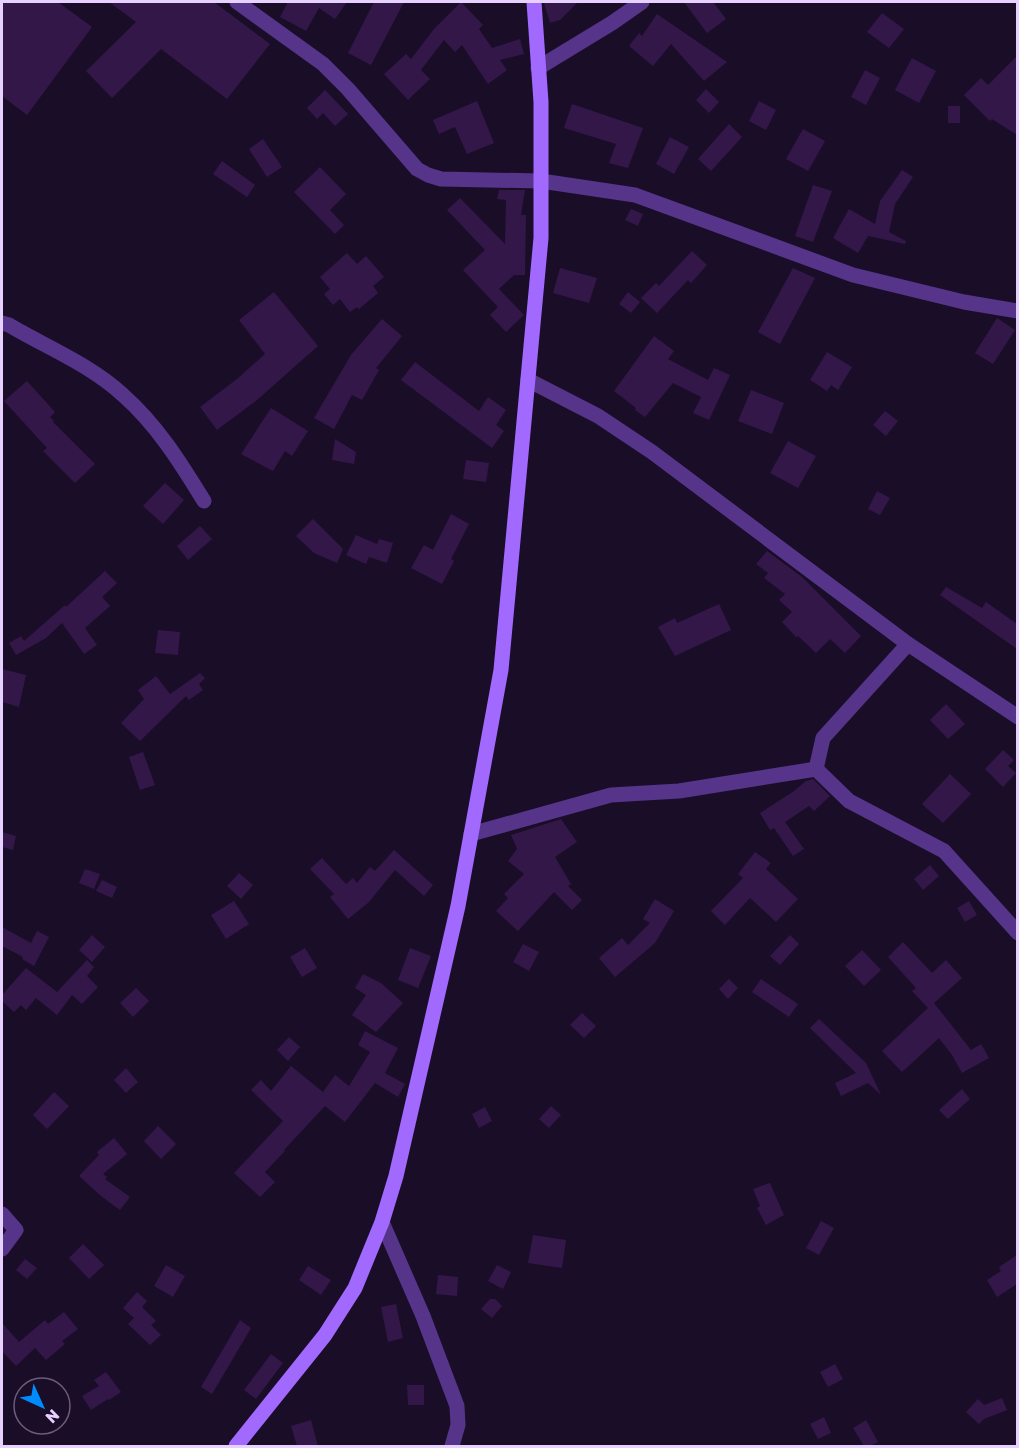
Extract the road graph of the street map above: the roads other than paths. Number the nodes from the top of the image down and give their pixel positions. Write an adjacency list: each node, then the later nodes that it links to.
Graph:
1 (237, 2): 5 (street)
2 (534, 2): 4 (street)
3 (642, 2): 4 (street)
4 (538, 68): 5 (street)
5 (542, 181): 6 (street); 8 (street)
6 (1017, 311)
7 (2, 323): 9 (street)
8 (528, 380): 10 (street); 13 (street)
9 (204, 501)
10 (908, 644): 11 (street); 12 (street)
11 (1017, 717)
12 (816, 769): 13 (street); 14 (street)
13 (471, 834): 16 (street)
14 (1017, 933)
15 (2, 1214): 17 (street)
16 (382, 1222): 18 (street); 19 (street)
17 (2, 1249)
18 (236, 1446)
19 (452, 1446)

